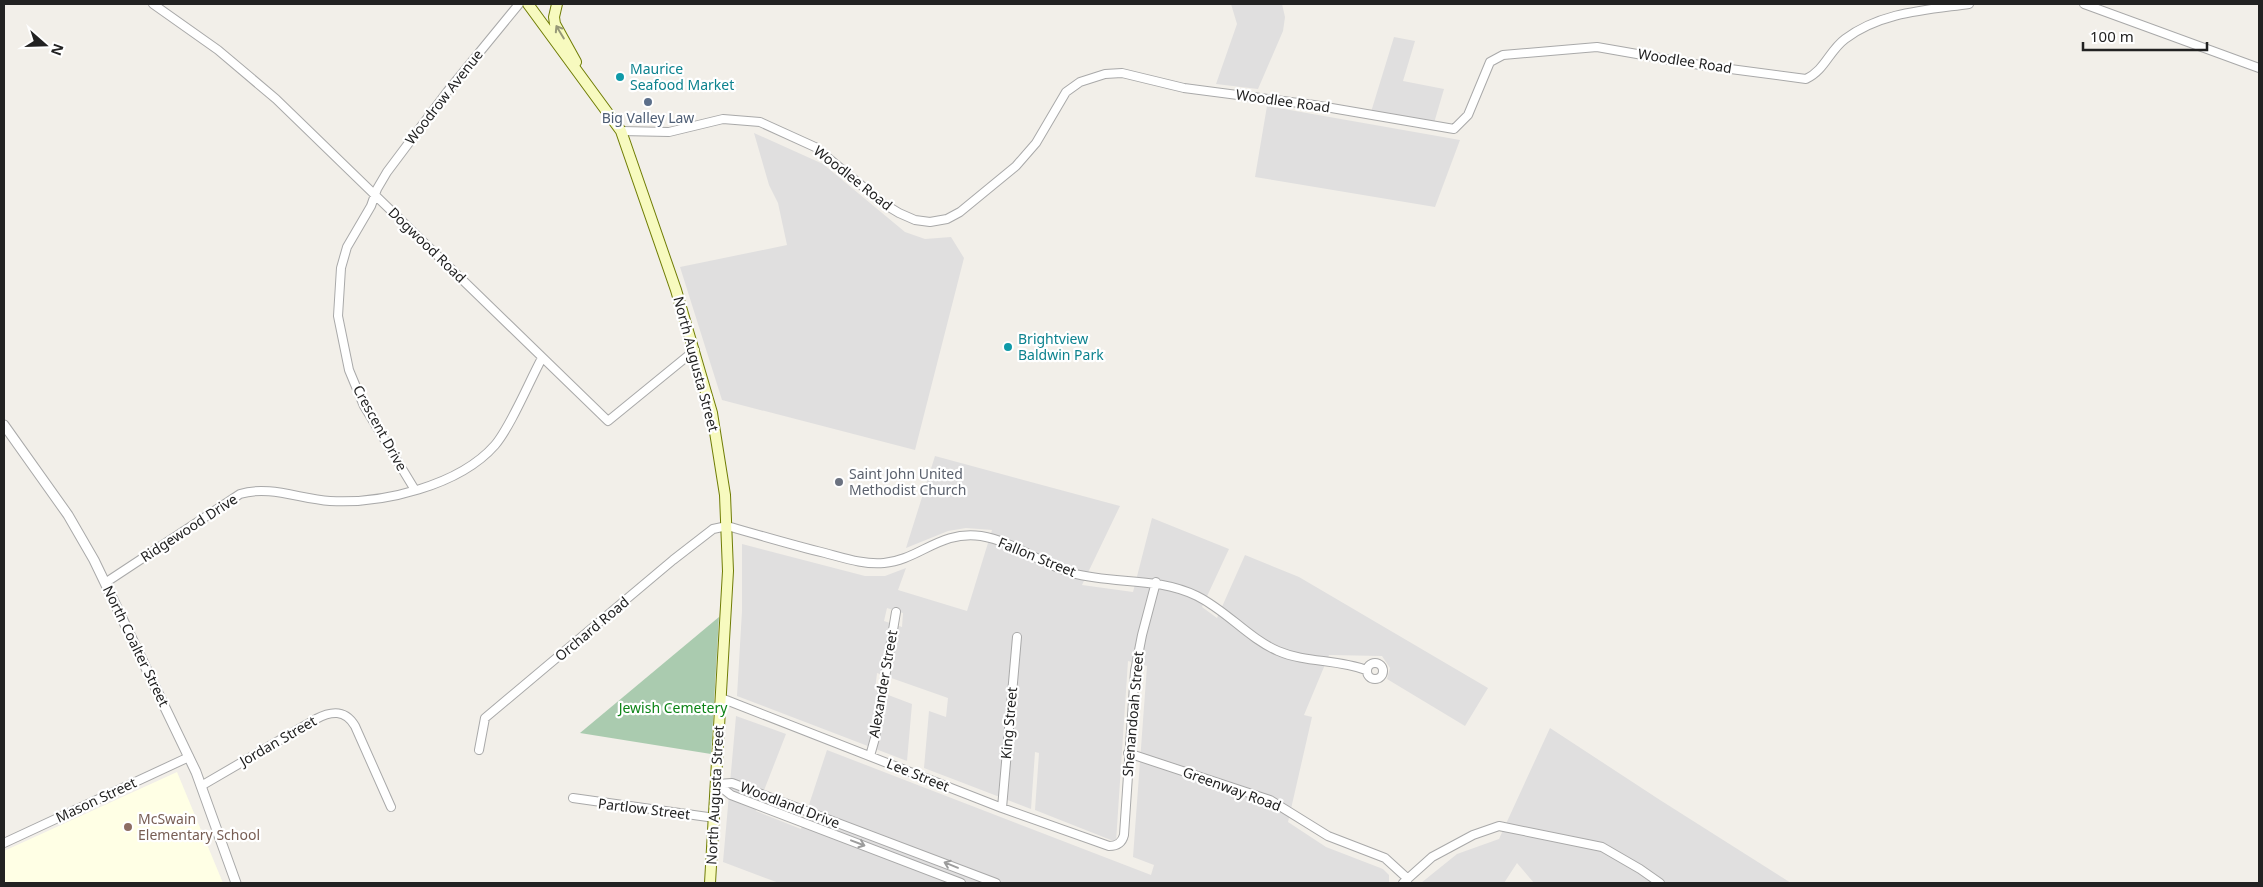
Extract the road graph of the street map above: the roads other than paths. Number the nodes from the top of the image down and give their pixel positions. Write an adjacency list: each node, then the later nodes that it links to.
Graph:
1 (154, 4): 10 (street, Dogwood Road)
2 (519, 4): 10 (street, Woodrow Avenue)
3 (528, 4): 8 (main road, North Augusta Street)
4 (557, 4): 8 (main road, one-way to 4)
5 (1969, 4): 9 (street, Woodlee Road)
6 (2084, 4): 7 (street)
7 (2259, 68)
8 (590, 89): 9 (main road, North Augusta Street)
9 (621, 131): 11 (main road, North Augusta Street)
10 (376, 194): 12 (street, Dogwood Road); 14 (street, Crescent Drive)
11 (695, 350): 12 (street, Dogwood Road); 15 (main road, North Augusta Street)
12 (542, 358): 14 (street, Ridgewood Drive)
13 (4, 425): 17 (street, North Coalter Street)
14 (415, 490): 17 (street, Ridgewood Drive)
15 (727, 526): 16 (street, Fallon Street); 21 (main road, North Augusta Street); 22 (street, Orchard Road)
16 (1156, 582): 20 (street, Fallon Street); 23 (street, Shenandoah Street)
17 (105, 583): 25 (street, North Coalter Street)
18 (896, 612): 24 (street, Alexander Street)
19 (1017, 637): 30 (street, King Street)
20 (1366, 670)
21 (721, 698): 24 (street, Lee Street); 26 (main road, North Augusta Street)
22 (479, 750)
23 (1128, 753): 33 (street, Shenandoah Street); 34 (street, Greenway Road)
24 (870, 756): 30 (street, Lee Street)
25 (189, 757): 27 (street, North Coalter Street); 32 (street, Mason Street)
26 (717, 784): 31 (main road, North Augusta Street); 37 (street, Woodland Drive, one-way to 37); 38 (street, Woodland Drive, one-way to 26)
27 (201, 786): 29 (street, Jordan Street); 35 (street, North Coalter Street)
28 (573, 798): 31 (street, Partlow Street)
29 (392, 806)
30 (1002, 808): 33 (street, Lee Street)
31 (715, 818): 36 (main road, North Augusta Street)
32 (4, 843)
33 (1118, 845)
34 (1405, 881): 39 (street)
35 (236, 883)
36 (710, 883)
37 (962, 883)
38 (996, 883)
39 (1660, 883)

